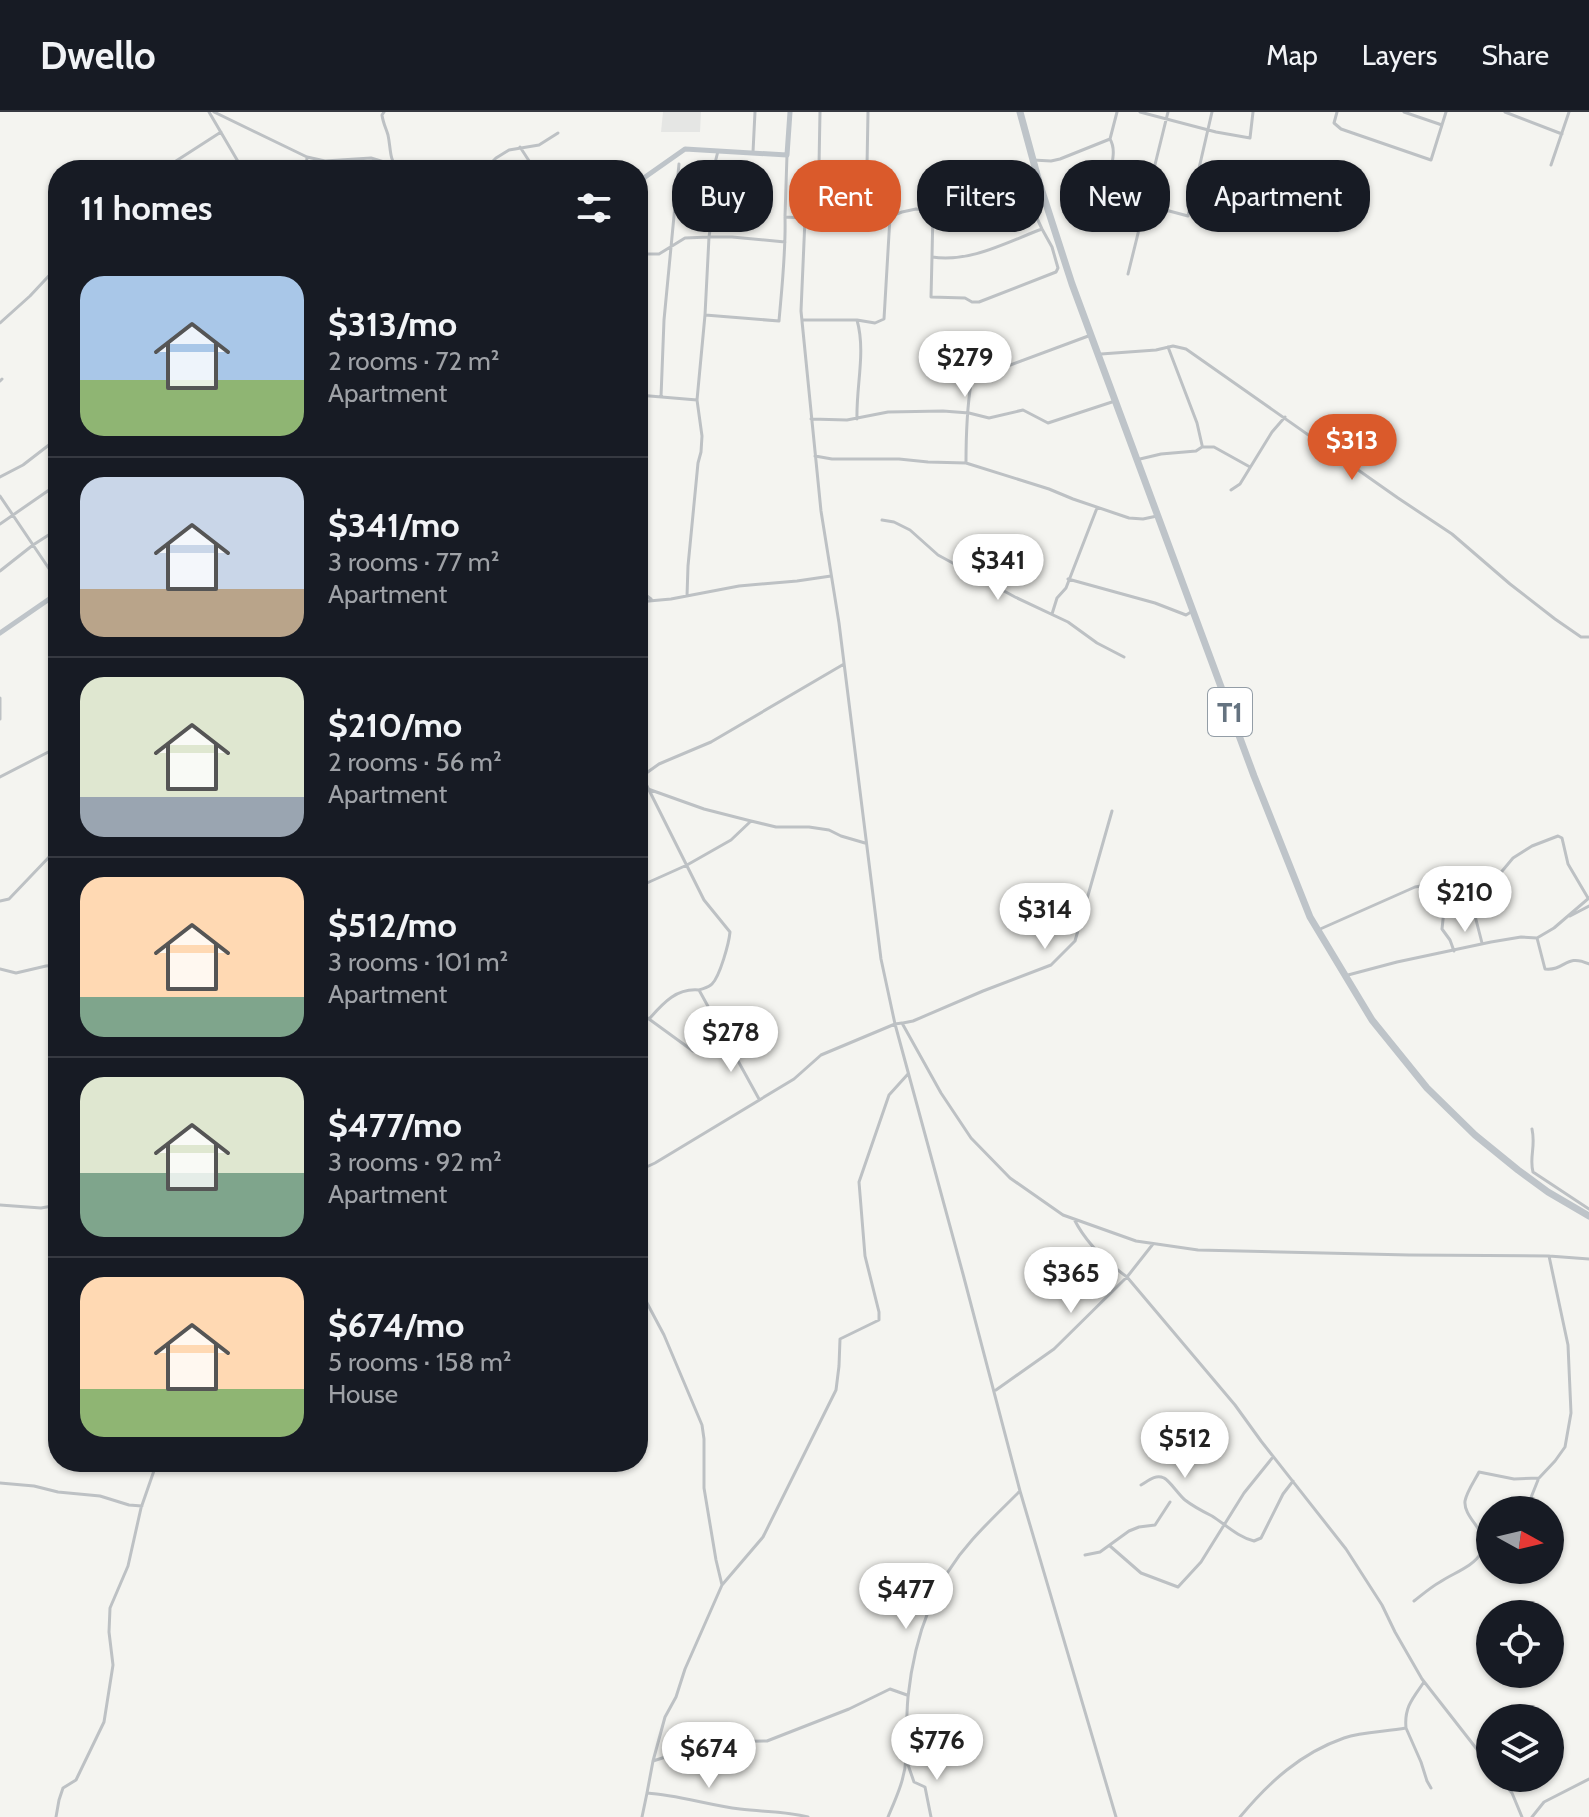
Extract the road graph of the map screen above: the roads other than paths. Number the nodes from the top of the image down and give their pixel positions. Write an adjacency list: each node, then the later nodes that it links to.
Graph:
1 (212, 112): 21 (street); 29 (street)
2 (384, 112): 36 (street)
3 (755, 112): 27 (street)
4 (790, 112): 28 (street)
5 (820, 112): 39 (street)
6 (868, 112): 40 (street)
7 (1020, 112): 41 (highway, T1)
8 (1117, 112): 24 (street)
9 (1140, 112): 18 (street)
10 (1168, 112): 18 (street)
11 (1212, 112): 20 (street)
12 (1253, 112): 20 (street)
13 (1337, 112): 19 (street)
14 (1404, 112): 19 (street)
15 (1446, 112): 19 (street)
16 (1505, 112): 23 (street)
17 (1569, 112): 23 (street)
18 (1166, 119): 20 (street); 43 (street)
19 (1442, 125)
20 (1208, 130): 48 (street)
21 (221, 132): 30 (street); 31 (street)
22 (558, 133): 25 (street)
23 (1562, 134): 45 (street)
24 (1110, 139): 42 (street); 44 (street)
25 (520, 147): 37 (street); 38 (street)
26 (718, 151): 27 (street); 46 (street); 58 (street)
27 (753, 154): 28 (street)
28 (787, 155): 49 (street)
29 (307, 157): 32 (street); 33 (street)
30 (178, 160)
31 (237, 160)
32 (307, 160)
33 (320, 160)
34 (340, 160): 35 (street)
35 (376, 160)
36 (393, 160)
37 (494, 160)
38 (528, 160)
39 (819, 160)
40 (867, 160)
41 (1033, 160)
42 (1113, 160)
43 (1156, 160)
44 (1044, 161)
45 (1551, 165)
46 (648, 175)
47 (1044, 197): 70 (highway, T1)
48 (1170, 211)
49 (785, 217): 50 (street); 60 (street)
50 (789, 217)
51 (805, 232): 67 (street)
52 (889, 232): 68 (street)
53 (933, 232): 63 (street)
54 (1034, 232): 63 (street)
55 (1044, 232): 63 (street)
56 (1139, 232): 64 (street)
57 (672, 234): 59 (street); 61 (street)
58 (709, 237): 59 (street); 60 (street); 66 (street)
59 (683, 239): 61 (street)
60 (785, 242): 66 (street)
61 (670, 249): 62 (street); 74 (street)
62 (648, 254)
63 (932, 257)
64 (1128, 274)
65 (48, 277): 69 (street)
66 (705, 315): 75 (street)
67 (802, 320): 68 (street); 79 (street)
68 (857, 320): 80 (street)
69 (0, 323)
70 (1091, 335): 72 (highway, T1); 77 (street)
71 (1168, 347): 72 (street); 78 (street); 82 (street)
72 (1098, 354): 76 (highway, T1)
73 (648, 396): 74 (street)
74 (661, 397): 75 (street)
75 (697, 400): 102 (street)
76 (1115, 401): 77 (street); 84 (highway, T1)
77 (966, 413): 80 (street); 85 (street)
78 (1285, 417): 86 (street); 110 (street)
79 (811, 419): 80 (street); 83 (street)
80 (857, 419)
81 (48, 446): 87 (street)
82 (1202, 447): 84 (street); 86 (street)
83 (815, 456): 85 (street); 100 (street)
84 (1136, 460): 93 (highway, T1)
85 (966, 463): 91 (street)
86 (1250, 467): 88 (street)
87 (0, 477)
88 (1231, 490)
89 (48, 491): 92 (street)
90 (0, 496): 92 (street)
91 (1097, 507): 93 (street); 101 (street)
92 (13, 514): 95 (street); 97 (street)
93 (1157, 516): 107 (highway, T1)
94 (882, 520): 108 (street)
95 (0, 524)
96 (48, 535): 97 (street)
97 (33, 545): 98 (street); 99 (street)
98 (48, 567)
99 (0, 571)
100 (831, 576): 102 (street); 112 (street)
101 (1068, 579): 107 (street); 108 (street)
102 (687, 596): 106 (street)
103 (648, 597): 106 (street)
104 (48, 599): 109 (street)
105 (648, 601): 106 (street)
106 (652, 601)
107 (1193, 611): 131 (highway, T1)
108 (1052, 614): 111 (street)
109 (0, 632)
110 (1589, 635)
111 (1124, 657)
112 (844, 664): 116 (street); 121 (street)
113 (0, 698): 114 (street)
114 (0, 719)
115 (48, 752): 117 (street)
116 (648, 772)
117 (0, 777)
118 (648, 789): 120 (street); 123 (street)
119 (1112, 811): 141 (street)
120 (751, 821): 121 (street); 123 (street)
121 (865, 843): 142 (street)
122 (48, 858): 128 (street)
123 (687, 865): 125 (street); 139 (street)
124 (1465, 877): 126 (street); 127 (street); 133 (street)
125 (648, 883)
126 (1439, 883): 131 (street); 134 (street)
127 (1589, 899): 130 (street)
128 (0, 901)
129 (1589, 906): 130 (street)
130 (1567, 918): 132 (street)
131 (1318, 930): 138 (highway, T1)
132 (1537, 938): 133 (street); 135 (street)
133 (1483, 943): 134 (street)
134 (1454, 951): 138 (street)
135 (1589, 964)
136 (48, 966): 137 (street)
137 (0, 969)
138 (1344, 975): 151 (highway, T1)
139 (699, 990): 140 (street); 143 (street)
140 (650, 1018): 143 (street)
141 (902, 1023): 142 (street); 152 (street)
142 (895, 1024): 144 (street); 145 (street)
143 (723, 1036): 145 (street)
144 (908, 1074): 158 (street); 174 (street)
145 (759, 1099): 147 (street)
146 (1532, 1129): 150 (street)
147 (648, 1166)
148 (0, 1205): 149 (street)
149 (48, 1207)
150 (1589, 1209)
151 (1589, 1216)
152 (1074, 1219): 153 (street); 156 (street)
153 (1153, 1244): 154 (street); 156 (street)
154 (1549, 1256): 155 (street); 161 (street)
155 (1589, 1259)
156 (1127, 1277): 158 (street); 159 (street)
157 (648, 1305): 174 (street)
158 (994, 1391): 165 (street)
159 (1273, 1457): 162 (street); 169 (street)
160 (154, 1472): 168 (street)
161 (1539, 1478): 166 (street); 170 (street)
162 (1293, 1481): 169 (street); 176 (street)
163 (0, 1483): 168 (street)
164 (1141, 1485): 169 (street)
165 (1020, 1491): 177 (street); 191 (street)
166 (1532, 1496)
167 (1170, 1502): 171 (street)
168 (142, 1506): 186 (street)
169 (1224, 1525): 171 (street)
170 (1476, 1525)
171 (1110, 1546): 172 (street)
172 (1085, 1555)
173 (1476, 1559): 175 (street)
174 (722, 1585): 180 (street)
175 (1414, 1601)
176 (1424, 1682): 178 (street); 179 (street)
177 (908, 1695): 180 (street); 181 (street)
178 (1406, 1728): 183 (street); 192 (street)
179 (1476, 1748)
180 (653, 1761): 185 (street)
181 (906, 1761): 189 (street); 190 (street)
182 (1589, 1779): 194 (street)
183 (1431, 1788)
184 (1511, 1792): 193 (street)
185 (647, 1793): 187 (street); 188 (street)
186 (56, 1817)
187 (642, 1817)
188 (808, 1817)
189 (888, 1817)
190 (931, 1817)
191 (1116, 1817)
192 (1240, 1817)
193 (1522, 1817)
194 (1532, 1817)

